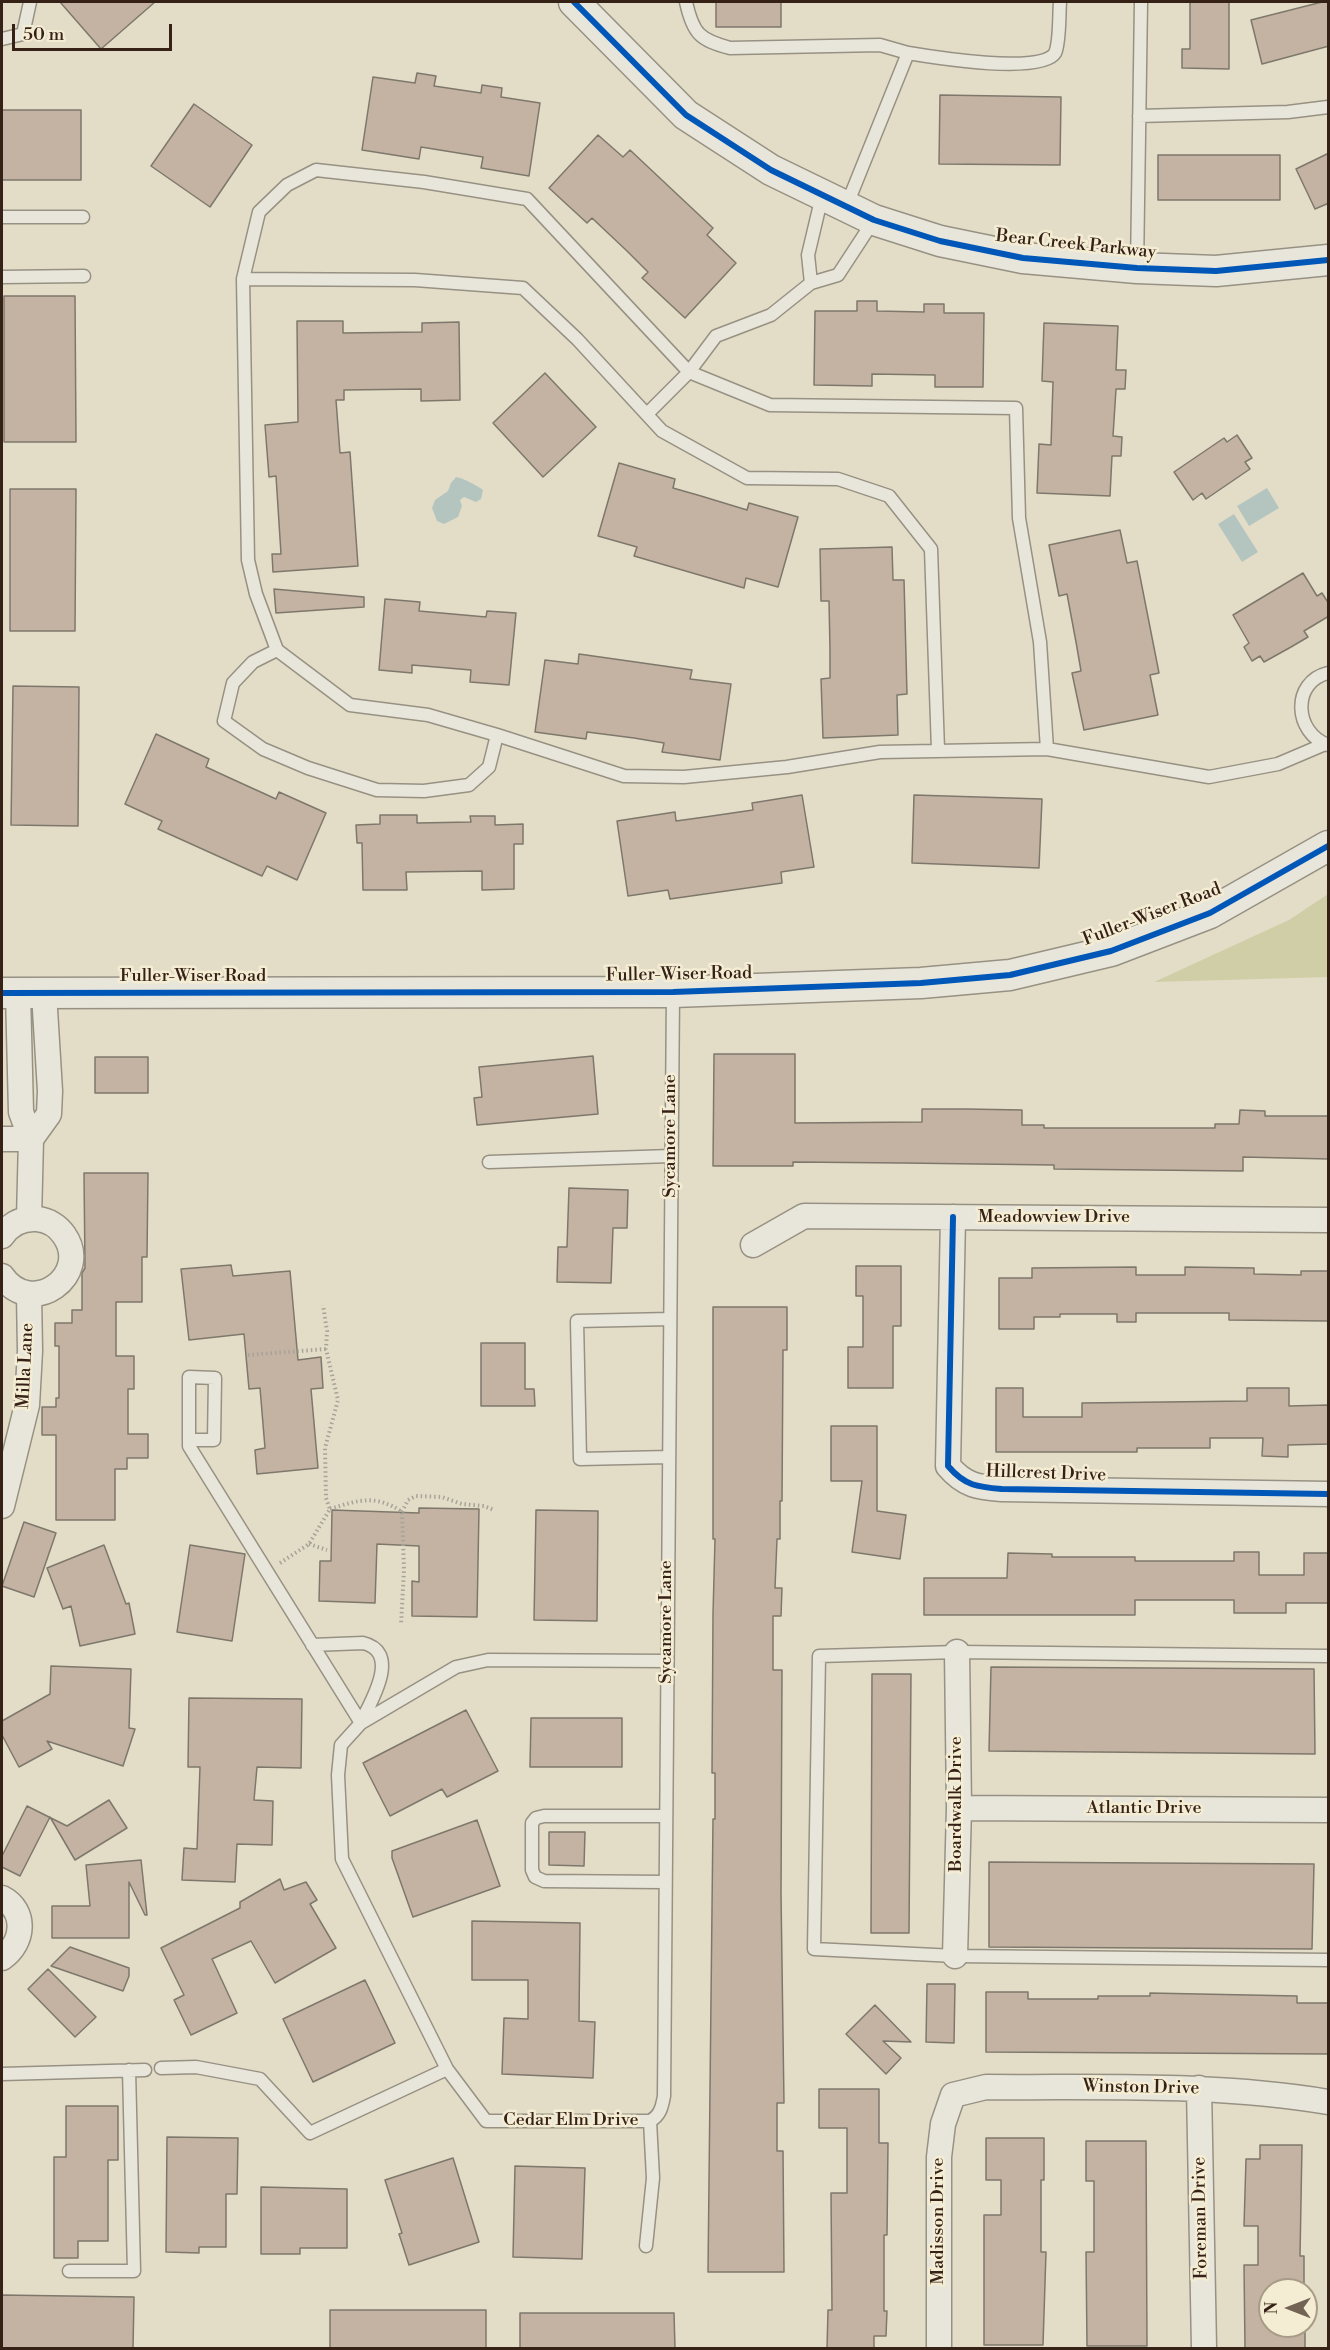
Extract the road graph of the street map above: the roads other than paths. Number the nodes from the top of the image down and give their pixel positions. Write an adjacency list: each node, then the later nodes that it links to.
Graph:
1 (30, 2): 6 (lane)
2 (574, 2): 10 (street, Bear Creek Parkway)
3 (686, 2): 7 (lane)
4 (1060, 2): 7 (lane)
5 (1141, 2): 9 (lane)
6 (2, 39)
7 (909, 53): 10 (lane)
8 (1329, 107): 9 (lane)
9 (1139, 116): 15 (lane)
10 (834, 201): 13 (street, Bear Creek Parkway); 19 (lane)
11 (83, 217): 12 (lane)
12 (2, 218)
13 (874, 220): 15 (street, Bear Creek Parkway); 19 (lane)
14 (1329, 260): 15 (street, Bear Creek Parkway)
15 (1137, 268)
16 (84, 276): 17 (lane)
17 (2, 277)
18 (243, 279): 20 (lane); 21 (lane); 22 (lane)
19 (811, 282): 20 (lane)
20 (689, 372): 21 (lane); 26 (lane)
21 (647, 414): 27 (lane)
22 (277, 650): 24 (lane); 24 (lane)
23 (1329, 673): 25 (lane)
24 (497, 735): 27 (lane)
25 (1327, 744): 26 (lane)
26 (1047, 749): 27 (lane)
27 (938, 750)
28 (1329, 846): 29 (street, Fuller-Wiser Road)
29 (673, 992): 30 (street, Fuller-Wiser Road); 33 (lane, Sycamore Lane)
30 (21, 993): 32 (street)
31 (2, 1139): 32 (street)
32 (31, 1139): 36 (street)
33 (671, 1156): 34 (lane); 42 (lane, Sycamore Lane)
34 (489, 1162)
35 (953, 1217): 37 (street, Meadowview Drive); 39 (street, Meadowview Drive); 46 (street, Hillcrest Drive)
36 (29, 1219): 38 (street); 41 (street)
37 (1329, 1220)
38 (2, 1236)
39 (753, 1245)
40 (2, 1276): 41 (street)
41 (29, 1294): 45 (street, Milla Lane)
42 (670, 1319): 44 (lane, Sycamore Lane); 44 (lane)
43 (189, 1440): 43 (lane); 48 (lane)
44 (669, 1457): 51 (lane, Sycamore Lane)
45 (7, 1459): 47 (street, Milla Lane)
46 (1329, 1494)
47 (2, 1506)
48 (312, 1645): 52 (lane); 52 (lane)
49 (957, 1652): 50 (lane); 53 (street, Boardwalk Drive); 58 (lane)
50 (1329, 1656)
51 (667, 1661): 52 (lane); 55 (lane, Sycamore Lane)
52 (361, 1723): 62 (lane)
53 (959, 1808): 54 (street, Atlantic Drive); 58 (street, Boardwalk Drive)
54 (1329, 1809)
55 (666, 1816): 56 (lane, Sycamore Lane); 56 (lane)
56 (665, 1882): 69 (lane, Sycamore Lane)
57 (2, 1898): 59 (street)
58 (955, 1956): 60 (lane)
59 (2, 1958)
60 (1329, 1960)
61 (161, 2067): 62 (lane)
62 (447, 2069): 69 (lane, Cedar Elm Drive)
63 (129, 2070): 64 (lane); 65 (lane); 71 (lane)
64 (145, 2070)
65 (2, 2074)
66 (1199, 2088): 67 (street, Winston Drive); 68 (street, Winston Drive); 73 (street, Foreman Drive)
67 (953, 2095): 72 (street, Madisson Drive)
68 (1329, 2102)
69 (650, 2121): 70 (lane)
70 (646, 2246)
71 (69, 2271)
72 (939, 2349)
73 (1204, 2349)

